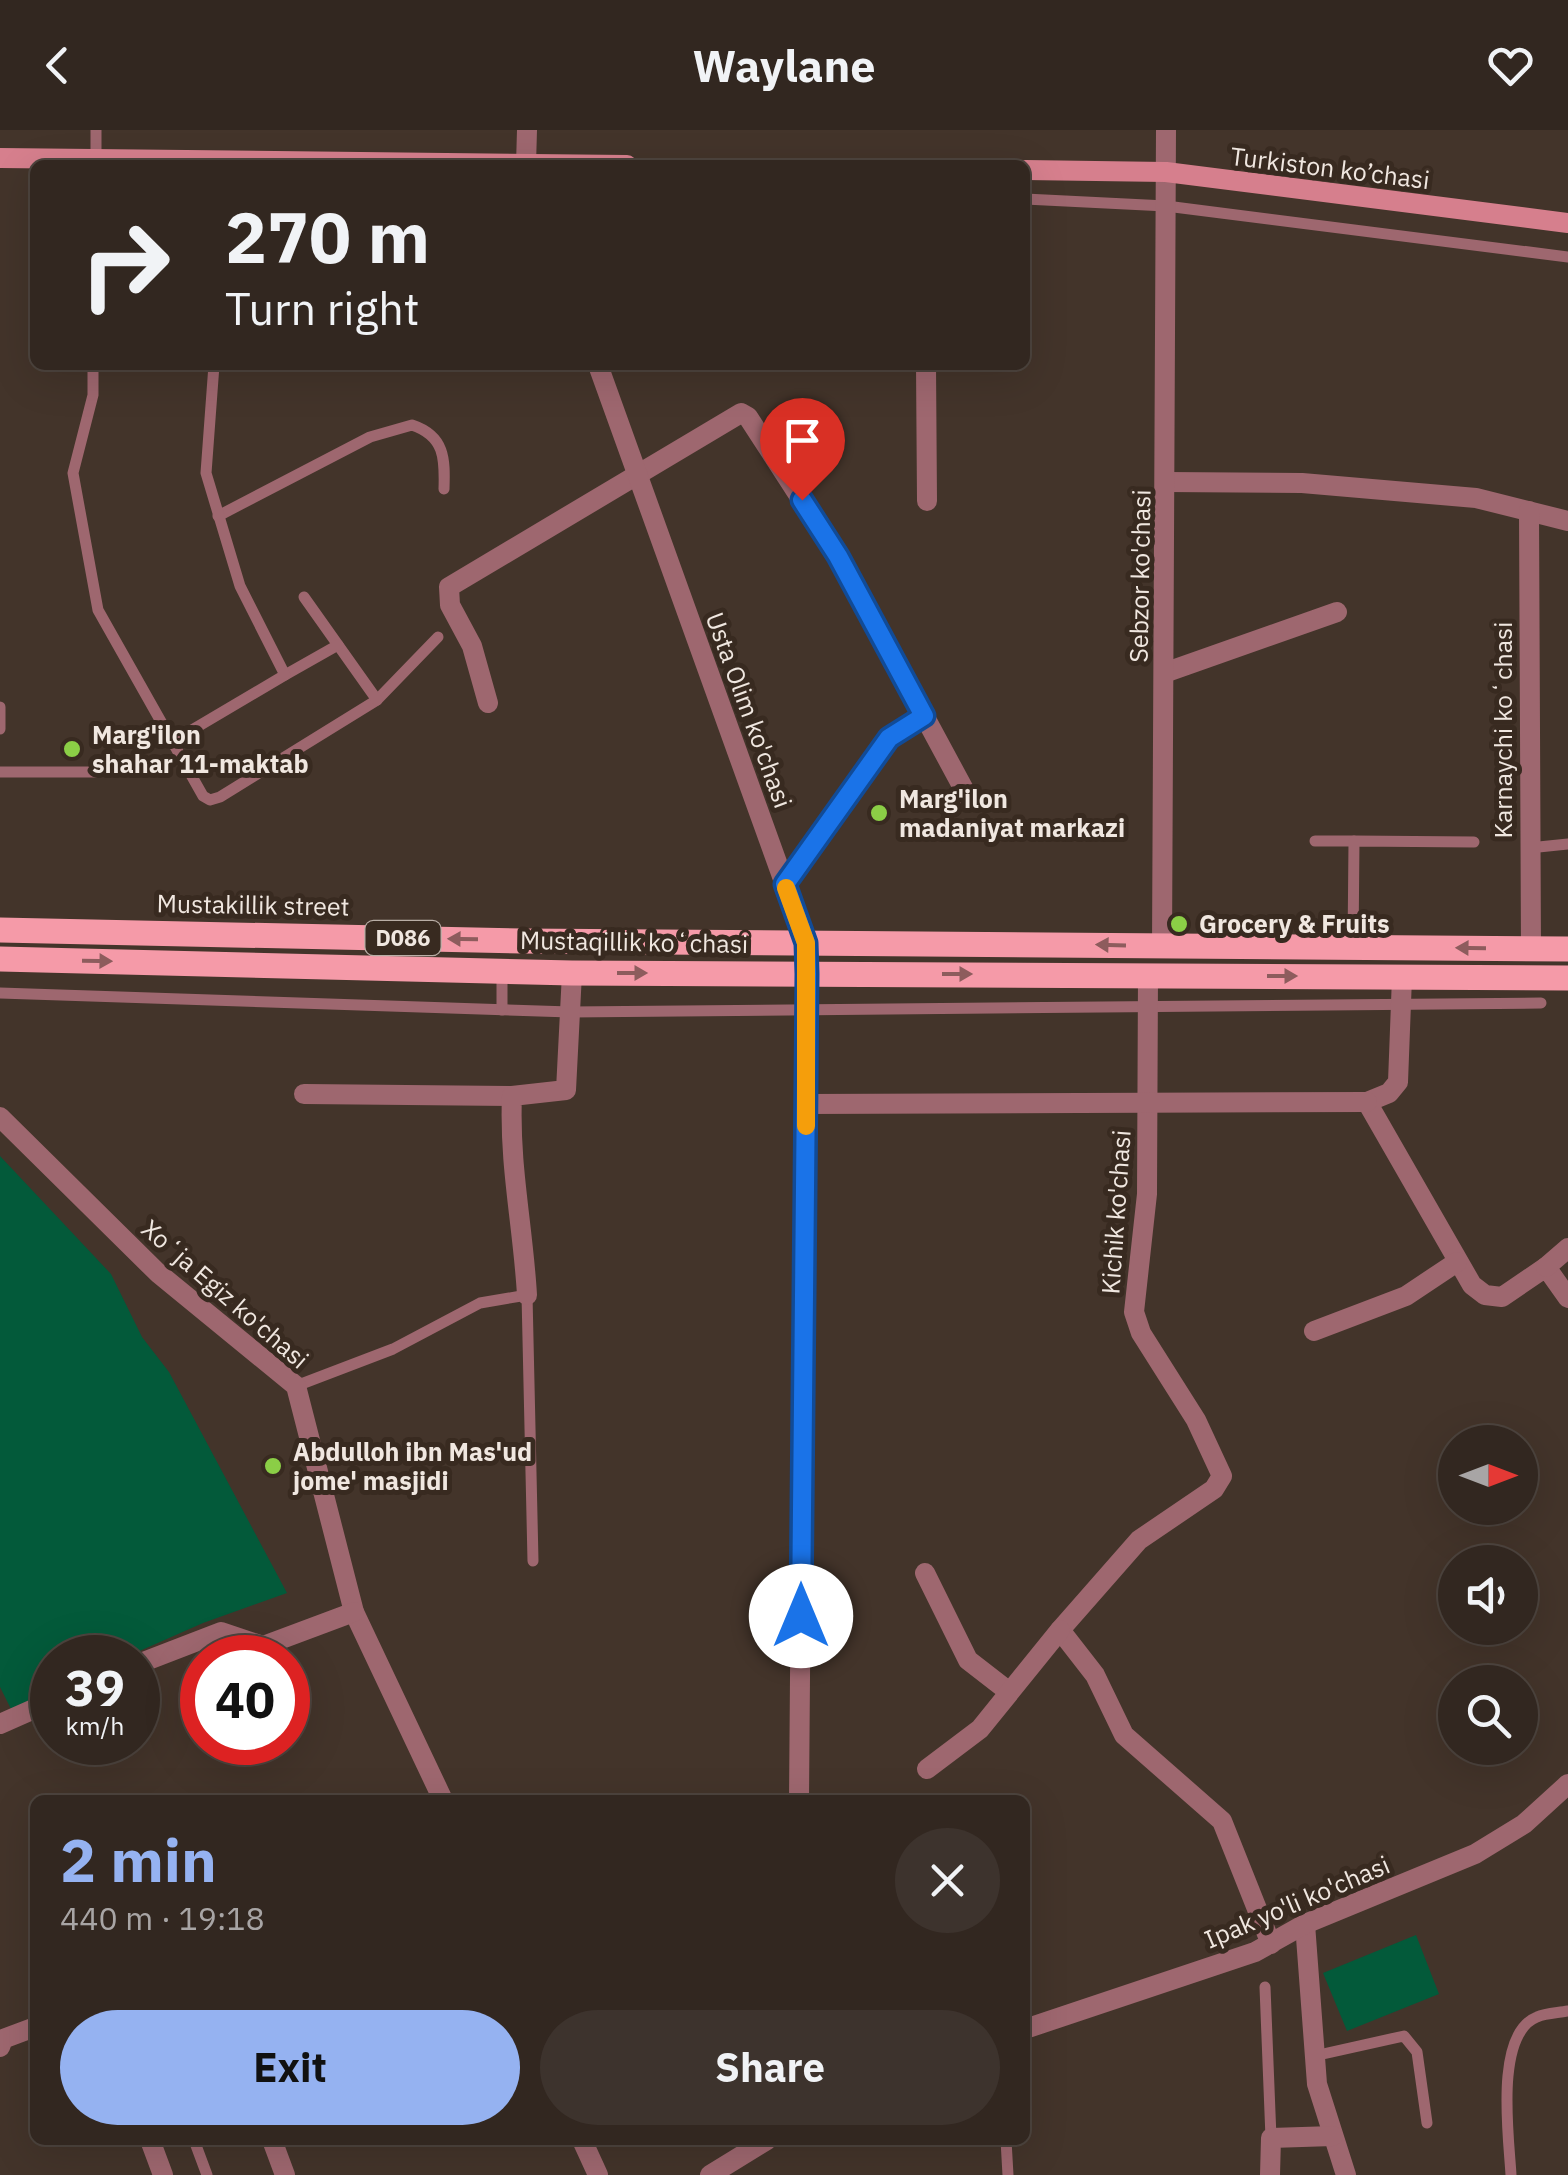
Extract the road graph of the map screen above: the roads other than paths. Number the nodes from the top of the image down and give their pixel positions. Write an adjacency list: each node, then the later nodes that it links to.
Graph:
1 (96, 130): 6 (lane)
2 (527, 130): 7 (street)
3 (1166, 130): 9 (street, Sebzor ko'chasi)
4 (0, 158): 5 (main road)
5 (48, 160)
6 (96, 160)
7 (526, 160)
8 (1030, 170): 9 (main road, Turkiston ko’chasi)
9 (1166, 172): 11 (street, Sebzor ko'chasi); 12 (main road, Turkiston ko’chasi)
10 (1030, 199): 11 (lane)
11 (1166, 206): 13 (lane); 19 (street, Sebzor ko'chasi)
12 (1568, 223)
13 (1568, 257)
14 (93, 370): 36 (lane)
15 (214, 370): 23 (lane)
16 (600, 370): 18 (street, Usta Olim ko'chasi)
17 (926, 370): 21 (street)
18 (636, 472): 32 (street); 34 (street); 45 (street, Usta Olim ko'chasi)
19 (1166, 482): 22 (street); 29 (street, Sebzor ko'chasi)
20 (444, 489): 23 (lane)
21 (927, 501)
22 (1528, 511): 24 (street); 44 (street, Karnaychi koʻchasi)
23 (218, 516): 30 (lane)
24 (1568, 520)
25 (304, 598): 28 (lane)
26 (1336, 612): 29 (street)
27 (438, 637): 31 (lane)
28 (338, 645): 30 (lane); 31 (lane)
29 (1164, 673): 48 (street, Sebzor ko'chasi)
30 (284, 675): 36 (lane)
31 (378, 700): 36 (lane)
32 (488, 703)
33 (0, 707): 35 (lane)
34 (924, 716): 39 (street); 45 (street)
35 (0, 730)
36 (170, 743)
37 (0, 772): 38 (lane)
38 (95, 772)
39 (968, 797)
40 (1315, 841): 41 (lane)
41 (1354, 841): 42 (lane); 49 (lane)
42 (1474, 842)
43 (1568, 844): 44 (lane)
44 (1529, 848): 50 (street, Karnaychi koʻchasi)
45 (785, 884): 47 (street, Usta Olim ko'chasi)
46 (0, 930): 47 (main road, Mustakillik street / D086, one-way to 46)
47 (806, 943): 48 (main road, D086, one-way to 47); 55 (street, Usta Olim ko'chasi)
48 (1162, 947): 49 (main road, D086)
49 (1353, 947): 50 (main road, D086, one-way to 49)
50 (1531, 949): 51 (main road, D086)
51 (1568, 950)
52 (0, 959): 53 (main road, Mustaqillik koʻchasi / D086, one-way to 53)
53 (502, 971): 54 (main road, Mustaqillik koʻchasi / D086); 63 (lane)
54 (572, 973): 55 (main road, Mustaqillik koʻchasi / D086, one-way to 55); 64 (street)
55 (807, 974): 56 (main road, Mustaqillik koʻchasi / D086, one-way to 56); 62 (street, Usta Olim ko'chasi)
56 (1148, 975): 58 (main road, Mustaqillik koʻchasi / D086, one-way to 58); 61 (street, Kichik ko'chasi)
57 (1568, 978): 58 (main road, Mustaqillik koʻchasi / D086)
58 (1402, 990): 60 (lane); 61 (lane); 67 (street)
59 (0, 993): 63 (lane)
60 (1541, 1002)
61 (1148, 1004): 62 (lane); 69 (street, Kichik ko'chasi)
62 (807, 1009): 64 (lane); 68 (street, Usta Olim ko'chasi)
63 (502, 1010): 64 (lane)
64 (570, 1012): 66 (street)
65 (304, 1094): 66 (street)
66 (512, 1096): 74 (street)
67 (1368, 1102): 69 (street); 72 (street)
68 (806, 1104): 69 (street); 89 (street, Usta Olim ko'chasi)
69 (1148, 1105): 81 (street, Kichik ko'chasi)
70 (3, 1127): 77 (street, Xoʻja Egiz ko'chasi)
71 (1568, 1248): 73 (street)
72 (1456, 1262): 73 (street); 76 (street)
73 (1546, 1267): 75 (street)
74 (527, 1295): 77 (lane); 78 (lane)
75 (1568, 1298)
76 (1314, 1331)
77 (296, 1386): 80 (street, Xoʻja Egiz ko'chasi)
78 (533, 1561)
79 (925, 1573): 83 (street)
80 (354, 1612): 82 (street); 88 (street, Xoʻja Egiz ko'chasi)
81 (1060, 1630): 83 (street); 91 (street)
82 (160, 1654)
83 (1008, 1692): 86 (street)
84 (30, 1711): 85 (street)
85 (0, 1724)
86 (927, 1770)
87 (1568, 1784): 90 (street, Ipak yo'li ko'chasi)
88 (441, 1795)
89 (799, 1795)
90 (1305, 1924): 91 (street, Ipak yo'li ko'chasi); 97 (street)
91 (1270, 1944): 94 (street, Ipak yo'li ko'chasi)
92 (1264, 1986): 100 (lane)
93 (1568, 2011): 115 (lane)
94 (1030, 2026)
95 (30, 2029): 96 (street)
96 (0, 2047)
97 (1314, 2056): 98 (lane); 99 (street)
98 (1427, 2123)
99 (1334, 2136): 100 (street); 114 (street)
100 (1270, 2138): 113 (street)
101 (152, 2145): 107 (street)
102 (196, 2145): 108 (lane)
103 (274, 2145): 109 (street)
104 (584, 2145): 110 (street)
105 (760, 2145): 111 (street)
106 (1006, 2145): 112 (lane)
107 (163, 2175)
108 (207, 2175)
109 (285, 2175)
110 (598, 2175)
111 (710, 2175)
112 (1008, 2175)
113 (1270, 2175)
114 (1346, 2175)
115 (1511, 2175)

